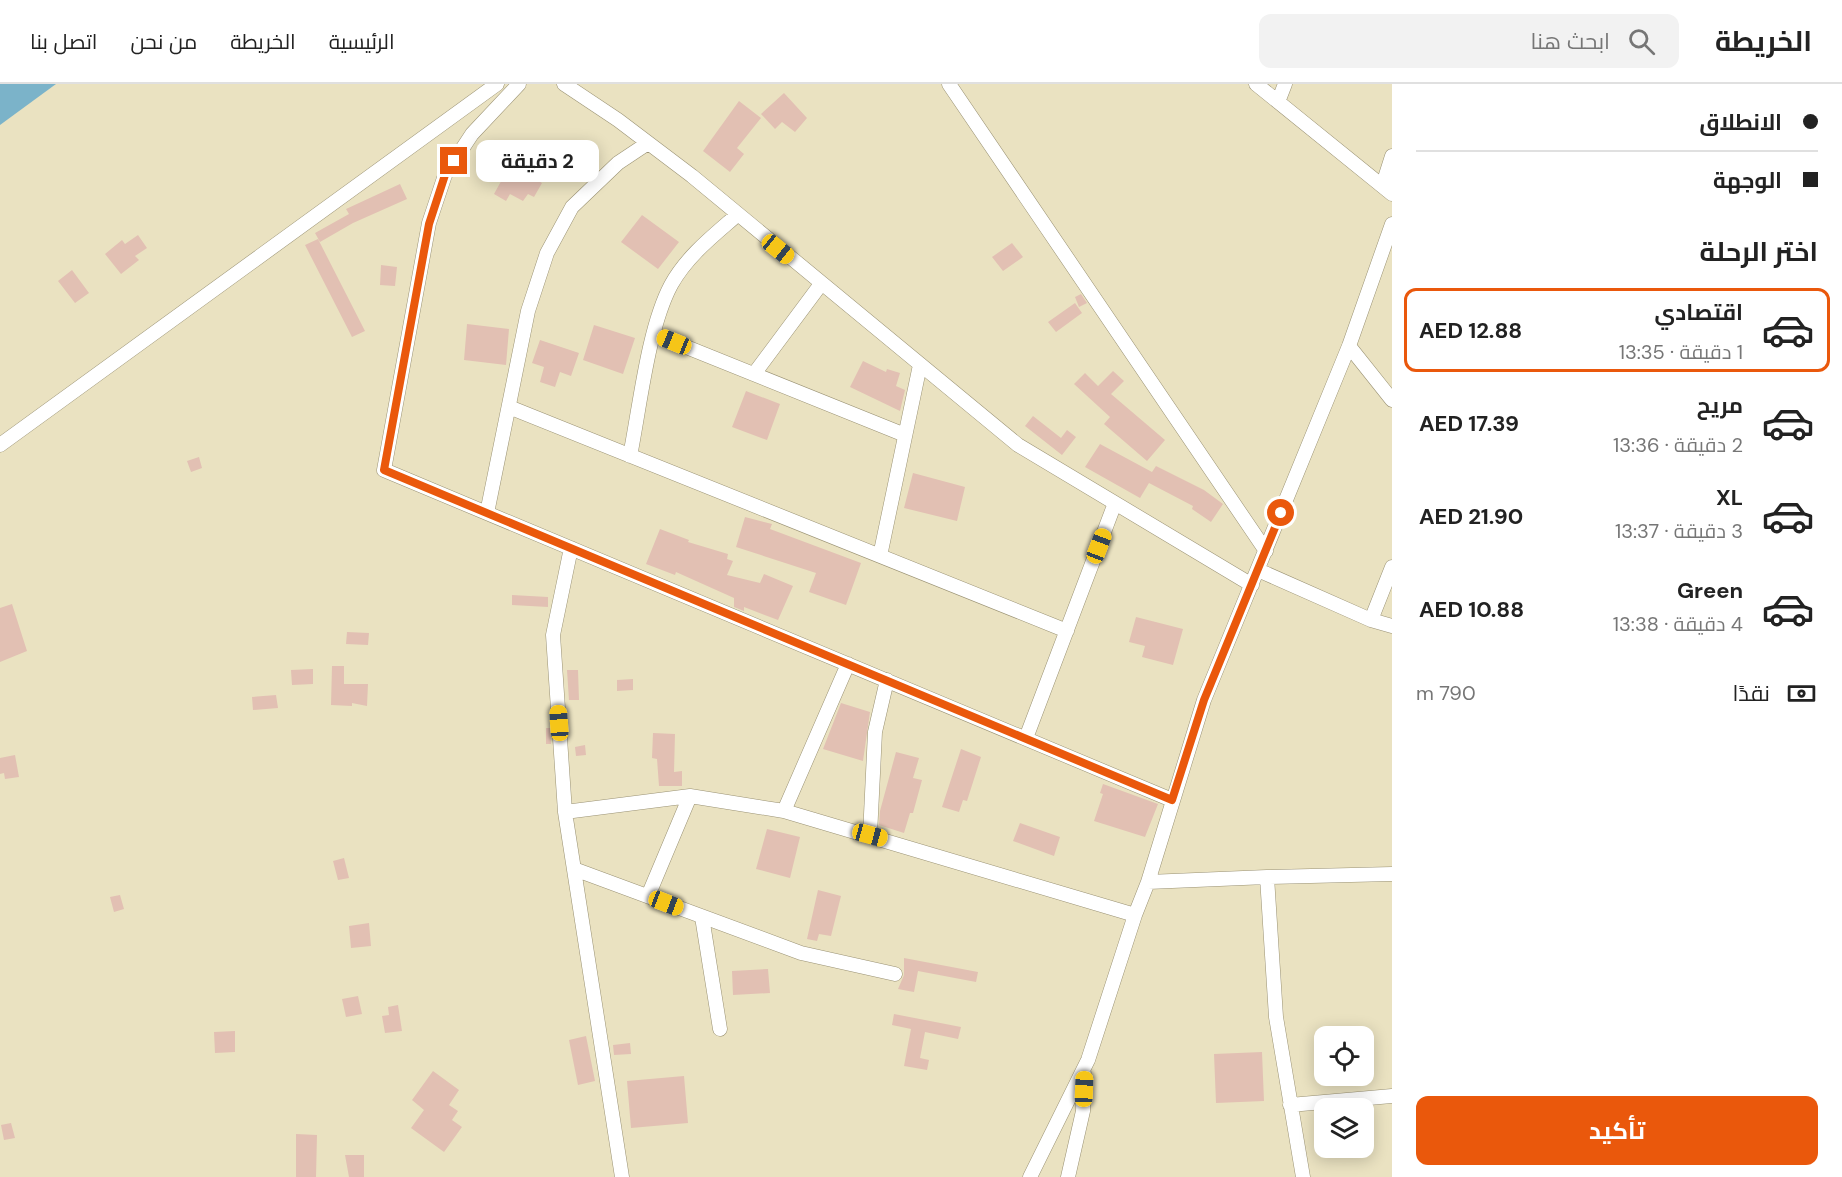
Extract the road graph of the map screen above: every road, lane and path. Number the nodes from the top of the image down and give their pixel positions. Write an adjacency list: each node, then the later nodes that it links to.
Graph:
1 (496, 84): 22 (street)
2 (519, 84): 25 (street)
3 (564, 84): 8 (street)
4 (949, 84): 27 (street)
5 (1256, 84): 7 (street)
6 (1286, 84): 7 (street)
7 (1278, 102): 11 (street)
8 (648, 143): 12 (street); 20 (street)
9 (1392, 156): 10 (street)
10 (1392, 189)
11 (1392, 194)
12 (737, 214): 14 (street); 15 (street)
13 (1391, 229): 16 (street)
14 (821, 284): 17 (street); 18 (street)
15 (654, 334): 18 (street); 23 (street)
16 (1349, 346): 19 (street); 27 (street)
17 (920, 365): 21 (street); 24 (street)
18 (754, 374): 21 (street)
19 (1392, 400)
20 (508, 407): 23 (street); 25 (street)
21 (905, 435): 28 (street)
22 (0, 445)
23 (630, 456): 28 (street)
24 (1115, 503): 31 (street); 34 (street)
25 (488, 513): 26 (street)
26 (571, 548): 35 (street); 41 (street)
27 (1266, 551): 30 (street)
28 (880, 556): 34 (street)
29 (1392, 567): 32 (street)
30 (1258, 570): 31 (street); 32 (street)
31 (1252, 585): 39 (street)
32 (1371, 620): 33 (street)
33 (1392, 626)
34 (1067, 631): 37 (street)
35 (848, 664): 36 (street); 40 (street)
36 (887, 680): 37 (street); 42 (street)
37 (1026, 738): 39 (street)
38 (690, 796): 40 (street); 41 (street); 47 (street)
39 (1172, 800): 46 (street)
40 (784, 811): 42 (street)
41 (565, 812): 43 (street)
42 (870, 835): 48 (street)
43 (574, 869): 47 (street); 55 (street)
44 (1392, 874): 45 (street)
45 (1267, 877): 46 (street); 54 (street)
46 (1148, 882): 48 (street)
47 (648, 896): 49 (street)
48 (1135, 915): 52 (street)
49 (702, 916): 50 (street); 51 (street)
50 (895, 974)
51 (720, 1029)
52 (1084, 1068): 56 (street); 57 (street)
53 (1392, 1096): 54 (street)
54 (1290, 1105): 58 (street)
55 (622, 1177)
56 (1030, 1177)
57 (1068, 1177)
58 (1303, 1177)

